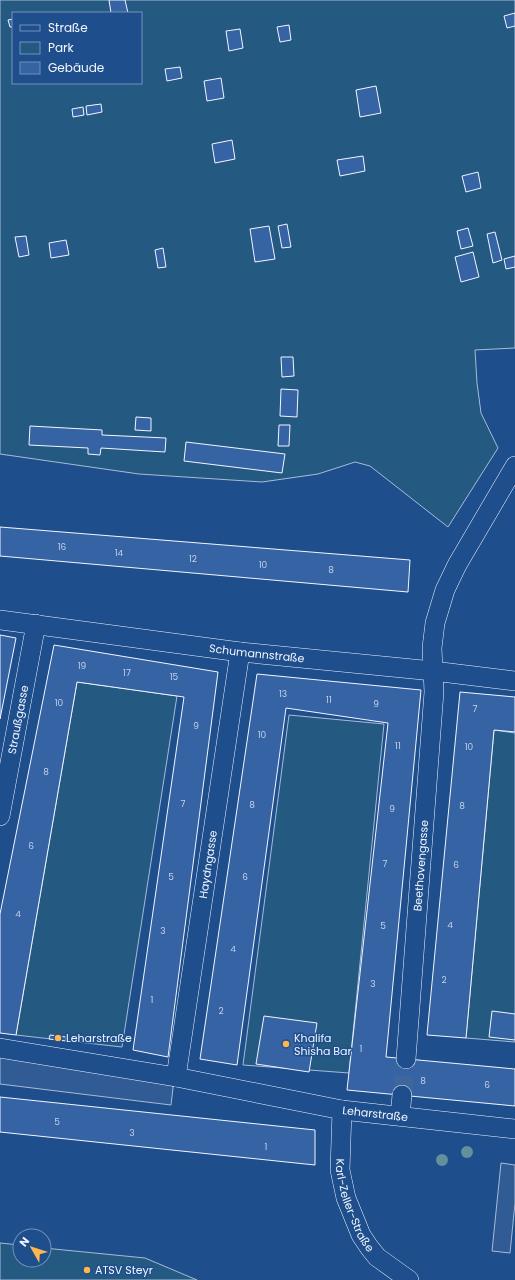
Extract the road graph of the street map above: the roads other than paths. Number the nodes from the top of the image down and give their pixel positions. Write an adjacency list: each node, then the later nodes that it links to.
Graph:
1 (515, 466): 5 (street, Beethovengasse)
2 (0, 620): 3 (street, Schumannstraße)
3 (36, 624): 4 (street, Schumannstraße); 7 (street, Straußgasse)
4 (240, 652): 5 (street, Schumannstraße); 10 (street, Haydngasse)
5 (433, 671): 6 (street, Schumannstraße); 9 (street, Beethovengasse)
6 (515, 681)
7 (0, 816)
8 (0, 1048): 10 (street, Leharstraße)
9 (406, 1059)
10 (176, 1077): 12 (street, Leharstraße)
11 (402, 1095): 13 (street)
12 (342, 1110): 13 (street, Leharstraße); 15 (street, Karl-Zeller-Straße)
13 (400, 1116): 14 (street, Leharstraße)
14 (515, 1129)
15 (409, 1280)

